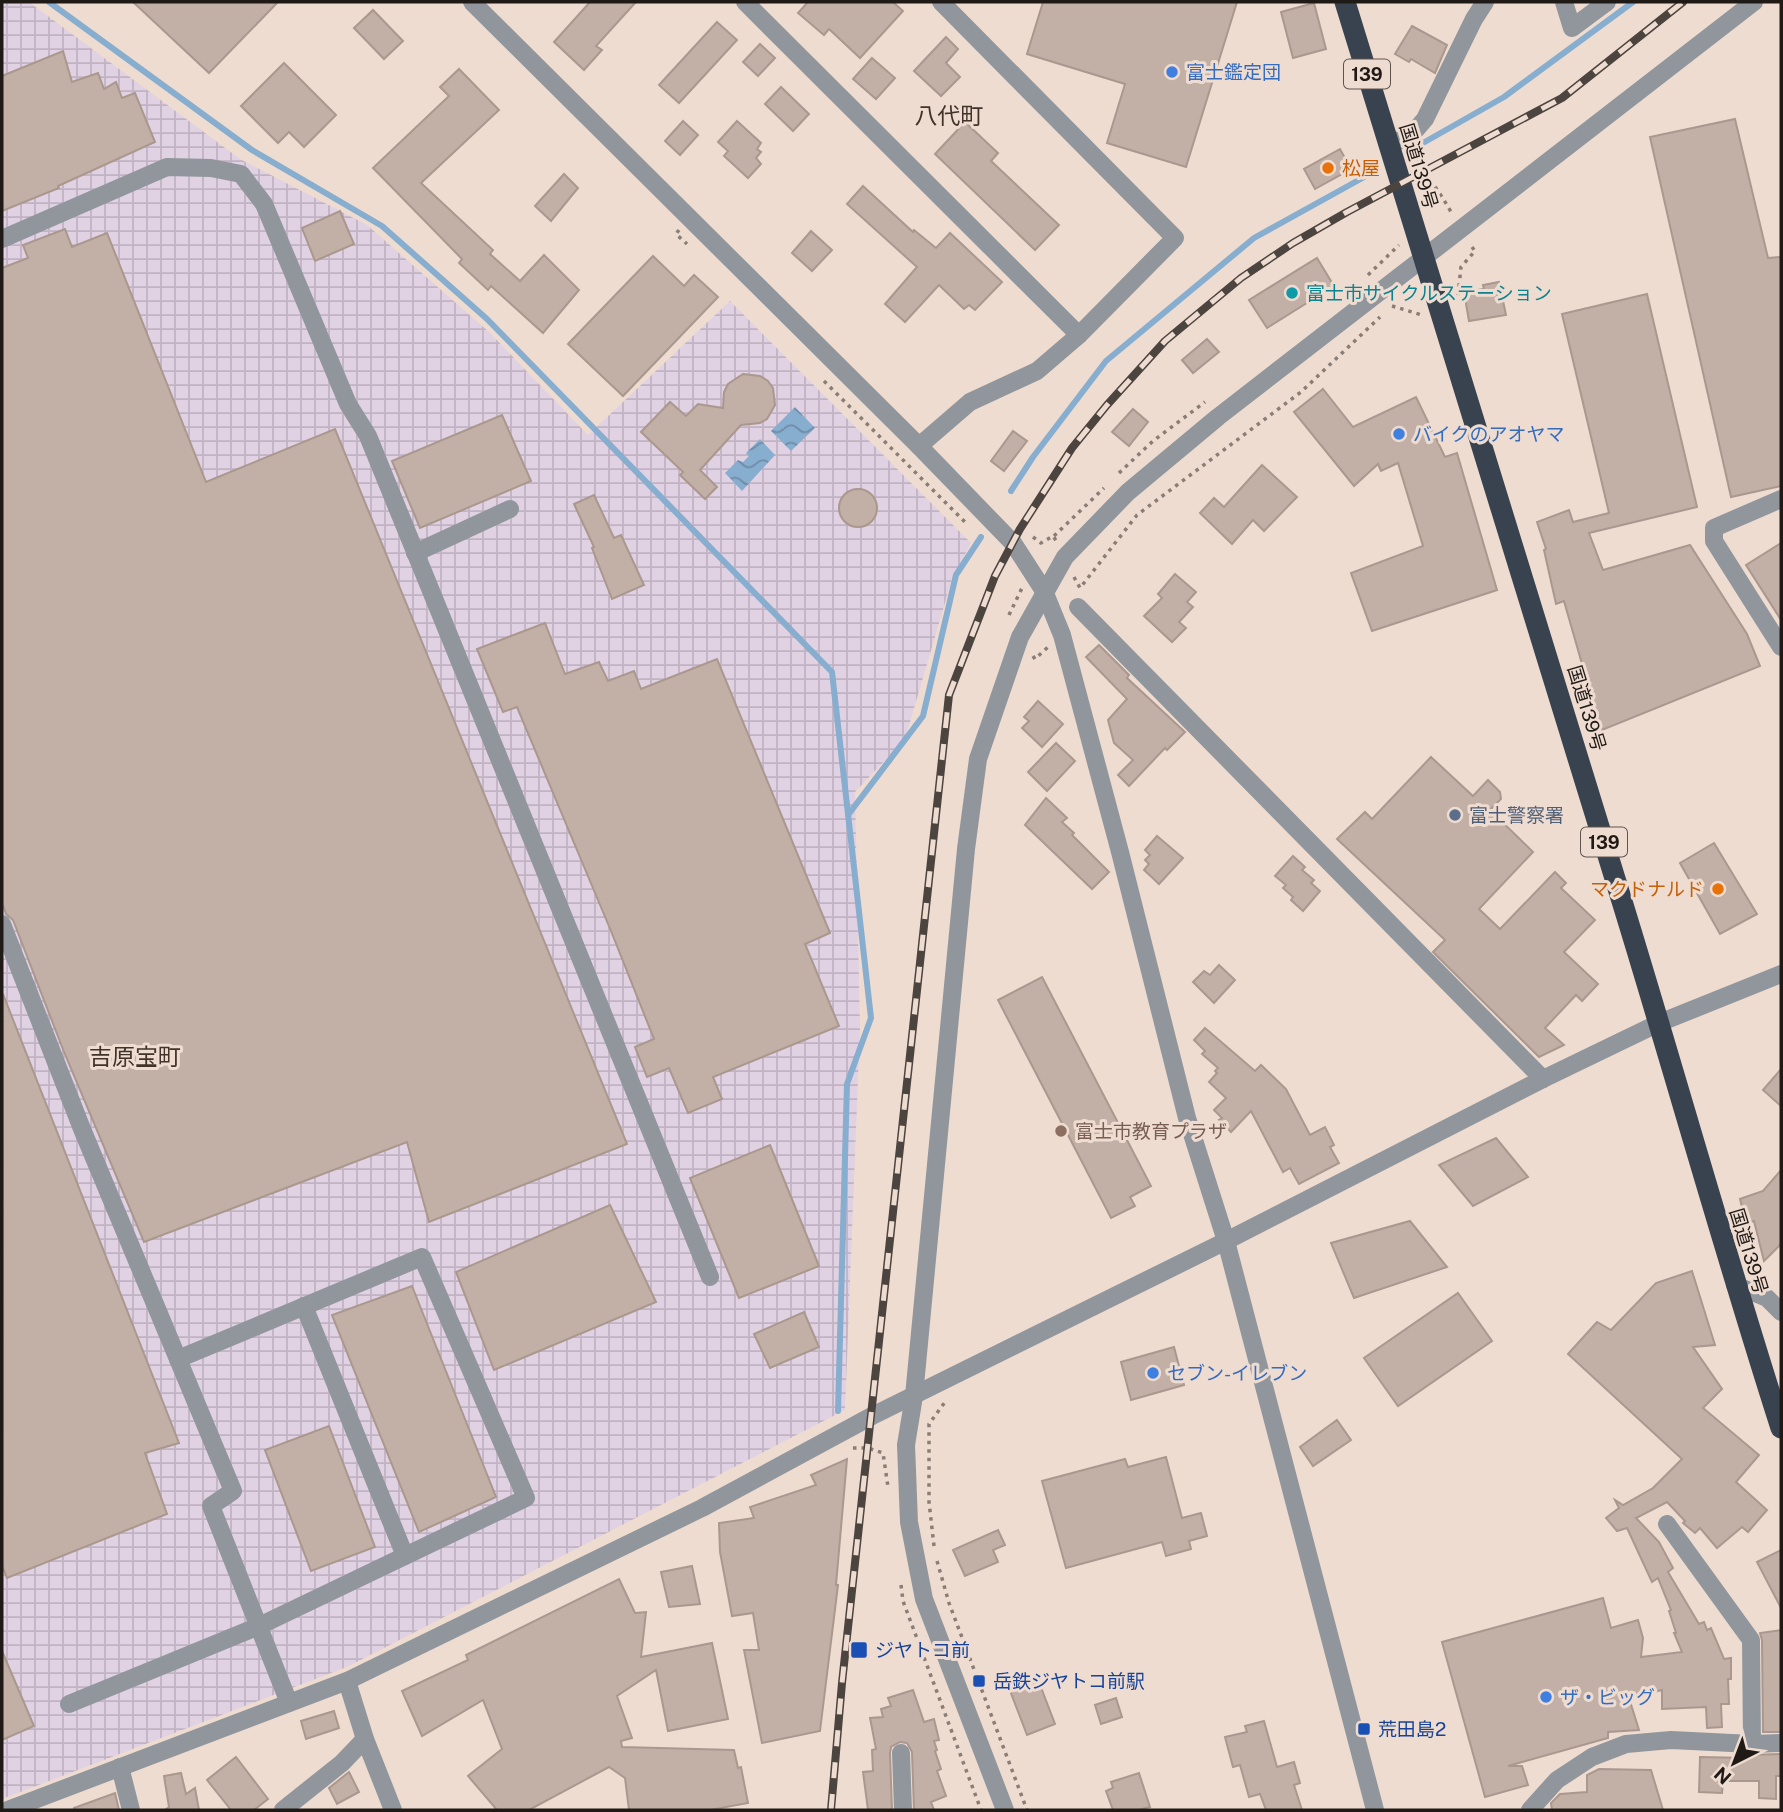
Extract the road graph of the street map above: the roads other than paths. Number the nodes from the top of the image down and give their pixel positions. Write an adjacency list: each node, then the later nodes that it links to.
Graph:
1 (472, 2): 13 (street)
2 (745, 2): 12 (street)
3 (941, 2): 12 (street)
4 (1345, 2): 9 (highway, 国道139号 / 139)
5 (1485, 2): 9 (street)
6 (1564, 2): 7 (street)
7 (1608, 2)
8 (1754, 2): 11 (street)
9 (1399, 141): 11 (highway, 国道139号 / 139)
10 (2, 239): 16 (street)
11 (1423, 257): 17 (street); 22 (highway, 国道139号 / 139)
12 (1079, 335): 13 (street)
13 (919, 446): 17 (street)
14 (1781, 499): 19 (street)
15 (510, 509): 16 (street)
16 (415, 553): 25 (street)
17 (1044, 591): 24 (street); 30 (street)
18 (1078, 607): 23 (street)
19 (1781, 647)
20 (2, 924): 29 (street)
21 (1781, 974): 22 (street)
22 (1659, 1023): 23 (street); 26 (highway, 国道139号 / 139)
23 (1543, 1079): 24 (street)
24 (1226, 1241): 30 (street); 49 (street)
25 (710, 1277)
26 (1735, 1285): 28 (street); 31 (highway, 国道139号 / 139)
27 (304, 1306): 29 (street); 33 (street); 33 (street)
28 (1781, 1311)
29 (178, 1359): 34 (street)
30 (914, 1396): 35 (street); 48 (street)
31 (1781, 1428)
32 (1667, 1524): 40 (street)
33 (405, 1556): 34 (street)
34 (259, 1626): 36 (street); 37 (street)
35 (347, 1682): 36 (street); 38 (street)
36 (289, 1703): 42 (street)
37 (69, 1704)
38 (365, 1739): 45 (street); 46 (street)
39 (1781, 1743): 40 (street)
40 (1752, 1744): 50 (street)
41 (901, 1753): 47 (street)
42 (120, 1768): 43 (street); 44 (street)
43 (8, 1810)
44 (131, 1810)
45 (283, 1810)
46 (393, 1810)
47 (903, 1810)
48 (1005, 1810)
49 (1375, 1810)
50 (1530, 1810)

